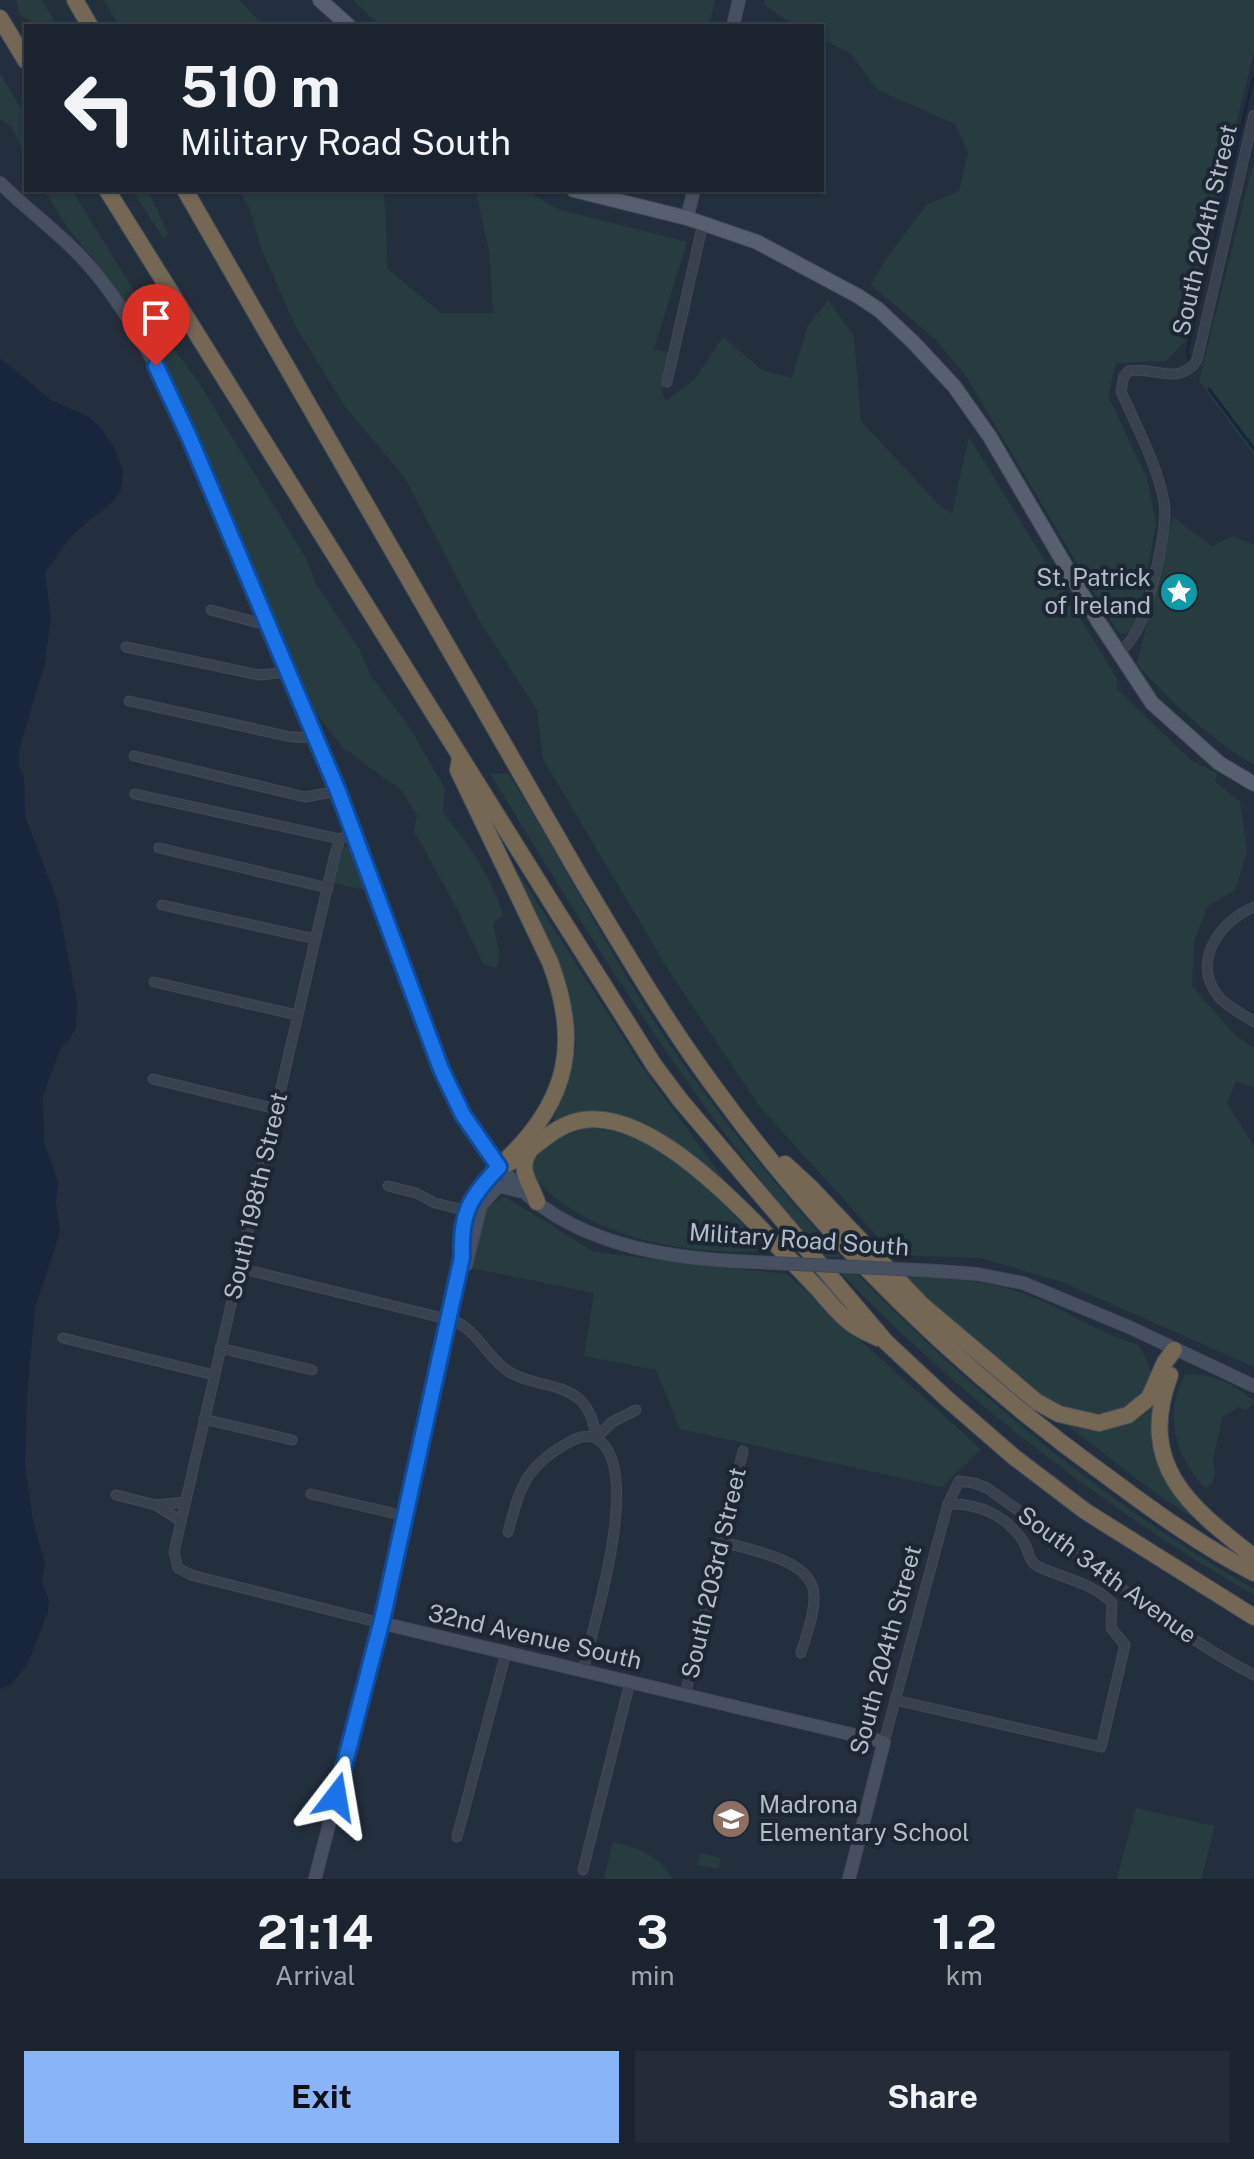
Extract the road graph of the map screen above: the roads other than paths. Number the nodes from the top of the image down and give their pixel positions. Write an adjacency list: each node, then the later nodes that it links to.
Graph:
1 (75, 0): 5 (highway)
2 (320, 0): 6 (main road)
3 (739, 0): 7 (main road)
4 (0, 18): 8 (highway)
5 (89, 24)
6 (347, 24)
7 (733, 24)
8 (24, 58)
9 (1254, 115): 21 (street, South 204th Street)
10 (0, 183): 19 (main road, Military Road South)
11 (108, 192): 26 (highway)
12 (186, 192): 42 (highway)
13 (582, 192): 15 (main road)
14 (694, 192): 15 (main road)
15 (687, 218): 16 (main road)
16 (703, 223): 17 (street); 21 (main road)
17 (667, 382)
18 (211, 610): 19 (street)
19 (270, 626): 22 (main road, Military Road South)
20 (126, 647): 22 (street)
21 (1118, 653): 27 (main road)
22 (289, 672): 24 (main road, Military Road South)
23 (129, 701): 24 (street)
24 (316, 738): 28 (main road, Military Road South)
25 (134, 756): 28 (street)
26 (461, 756): 44 (highway); 52 (highway)
27 (1254, 784)
28 (338, 791): 30 (main road, Military Road South)
29 (135, 794): 31 (street)
30 (353, 833): 31 (street); 44 (main road, Military Road South)
31 (340, 839): 33 (street, South 198th Street)
32 (159, 848): 33 (street)
33 (328, 888): 36 (street, South 198th Street)
34 (162, 905): 36 (street)
35 (1254, 907): 39 (street)
36 (315, 939): 38 (street, South 198th Street)
37 (154, 982): 38 (street)
38 (297, 1015): 41 (street, South 198th Street)
39 (1254, 1022)
40 (153, 1079): 41 (street)
41 (276, 1109): 48 (street, South 198th Street)
42 (747, 1129): 54 (highway); 75 (highway)
43 (529, 1152): 44 (highway); 46 (highway); 52 (highway)
44 (499, 1167): 46 (main road, Military Road South); 47 (main road)
45 (388, 1186): 47 (street)
46 (531, 1197): 49 (main road); 54 (main road, Military Road South, bridge)
47 (468, 1211): 49 (main road)
48 (239, 1268): 50 (street); 53 (street, South 198th Street)
49 (457, 1277): 50 (main road)
50 (449, 1318): 60 (street); 69 (main road)
51 (63, 1338): 56 (street)
52 (886, 1342): 76 (highway)
53 (220, 1348): 55 (street); 56 (street, South 198th Street)
54 (1174, 1350): 57 (main road, Military Road South); 73 (highway)
55 (312, 1370)
56 (214, 1375): 59 (street, South 198th Street)
57 (1254, 1386)
58 (636, 1410): 60 (street)
59 (204, 1419): 61 (street); 66 (street, South 198th Street)
60 (596, 1438): 71 (street); 80 (street)
61 (292, 1440)
62 (743, 1451): 72 (street, South 203rd Street)
63 (959, 1481): 67 (street, South 204th Street); 81 (street, South 34th Avenue)
64 (311, 1494): 69 (street)
65 (116, 1495): 68 (street)
66 (185, 1502): 68 (street); 70 (street, South 198th Street)
67 (948, 1504): 84 (street, South 204th Street); 84 (street)
68 (156, 1505): 70 (street)
69 (405, 1516): 77 (main road)
70 (181, 1521): 74 (street, South 198th Street)
71 (508, 1532)
72 (720, 1541): 79 (street); 83 (street, South 203rd Street)
73 (1254, 1557)
74 (178, 1568): 77 (street, 32nd Avenue South)
75 (1254, 1573)
76 (1254, 1617)
77 (381, 1623): 78 (main road, 32nd Avenue South); 88 (main road)
78 (506, 1653): 80 (main road, 32nd Avenue South); 86 (street)
79 (801, 1653)
80 (583, 1671): 82 (main road, 32nd Avenue South)
81 (1254, 1675)
82 (630, 1682): 83 (main road, 32nd Avenue South); 87 (street)
83 (685, 1695): 85 (main road, 32nd Avenue South)
84 (895, 1700): 85 (street, South 204th Street)
85 (884, 1742): 89 (main road, South 204th Street)
86 (457, 1837)
87 (583, 1870)
88 (319, 1878)
89 (849, 1879)

